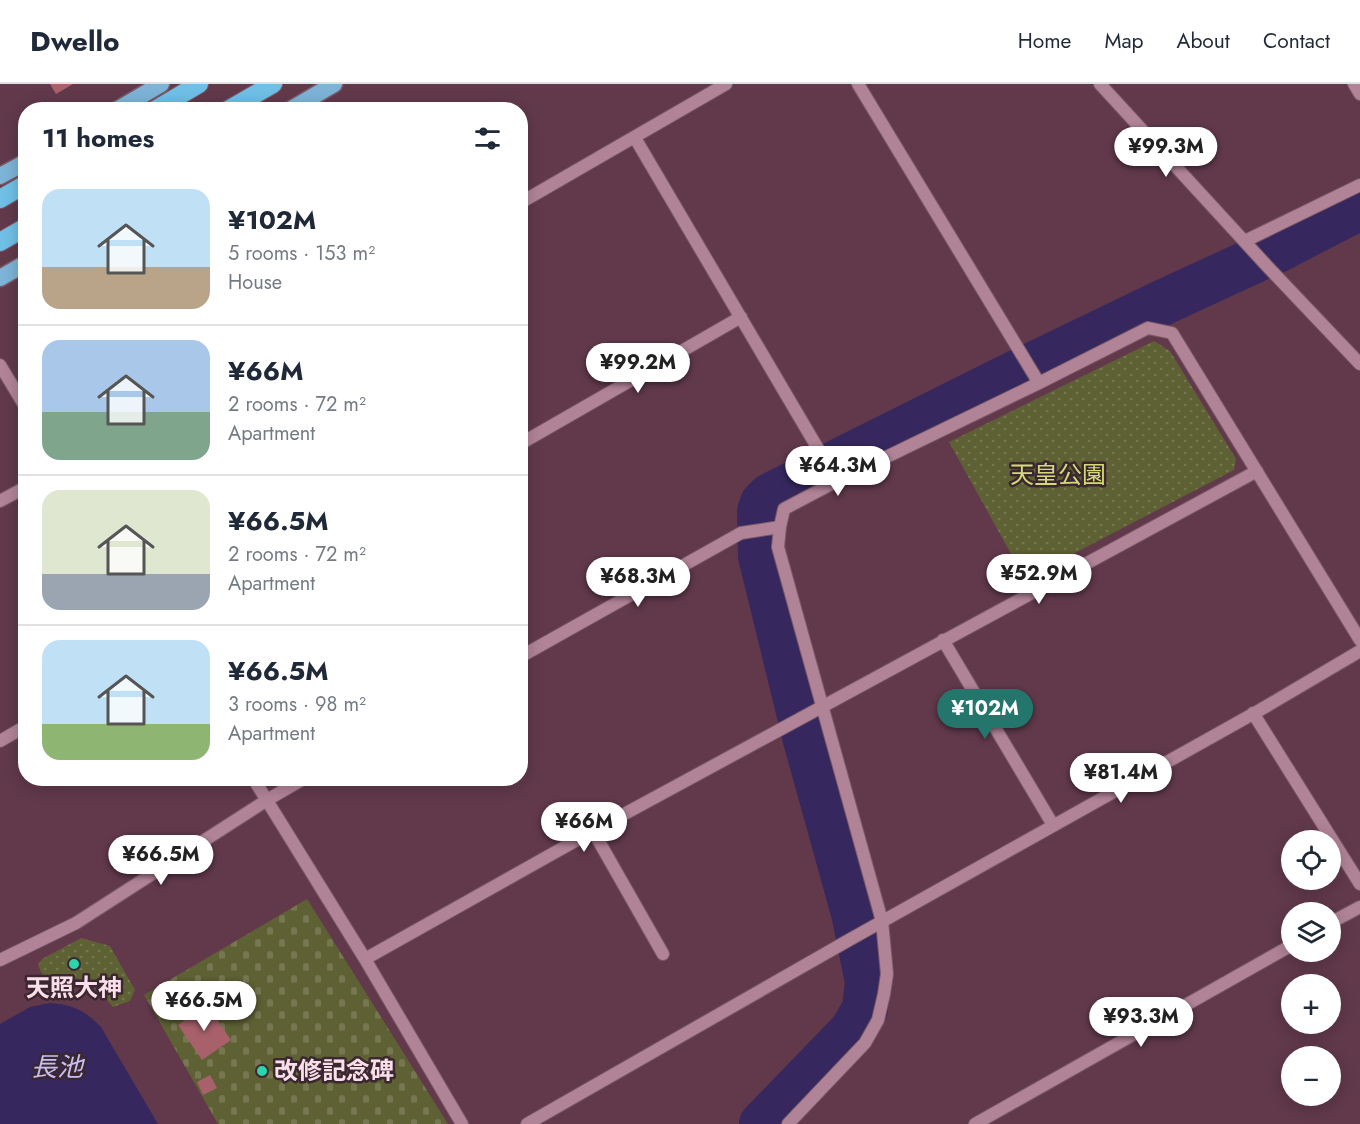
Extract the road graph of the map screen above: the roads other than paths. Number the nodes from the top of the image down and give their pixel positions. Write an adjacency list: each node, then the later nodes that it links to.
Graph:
1 (161, 84): 10 (highway)
2 (199, 84): 11 (highway)
3 (273, 84): 12 (highway)
4 (334, 84): 13 (highway)
5 (726, 84): 14 (street)
6 (858, 84): 29 (street)
7 (1100, 84): 22 (street)
8 (1354, 84): 9 (street)
9 (1360, 94)
10 (131, 102)
11 (169, 102)
12 (242, 102)
13 (304, 102)
14 (635, 138): 19 (street); 26 (street)
15 (18, 166): 16 (highway)
16 (0, 176)
17 (1360, 185): 22 (street)
18 (18, 189): 20 (highway)
19 (528, 198)
20 (0, 199)
21 (18, 232): 23 (highway)
22 (1245, 241): 27 (street)
23 (0, 242)
24 (18, 268): 25 (highway)
25 (0, 278)
26 (741, 318): 31 (street); 33 (street)
27 (1360, 364)
28 (0, 365): 30 (street)
29 (1037, 379): 32 (street); 33 (street)
30 (18, 395)
31 (528, 439)
32 (1257, 471): 37 (street); 38 (street)
33 (834, 477): 36 (street)
34 (18, 491): 35 (street)
35 (0, 501)
36 (775, 527): 40 (street); 41 (street)
37 (943, 640): 41 (street); 48 (street)
38 (1360, 640)
39 (1360, 651): 42 (street)
40 (528, 653)
41 (823, 705): 49 (street); 53 (street)
42 (1253, 713): 48 (street); 50 (street)
43 (18, 731): 44 (street)
44 (0, 741)
45 (259, 786): 47 (street)
46 (291, 786): 47 (street)
47 (267, 800): 56 (street); 57 (street)
48 (1053, 825): 53 (street)
49 (593, 831): 55 (street); 56 (street)
50 (1360, 884)
51 (1360, 907): 52 (street)
52 (1341, 917)
53 (882, 921): 59 (street); 60 (street)
54 (1281, 951): 61 (street)
55 (663, 954)
56 (365, 959): 58 (street)
57 (0, 960)
58 (462, 1124)
59 (527, 1124)
60 (788, 1124)
61 (975, 1124)

